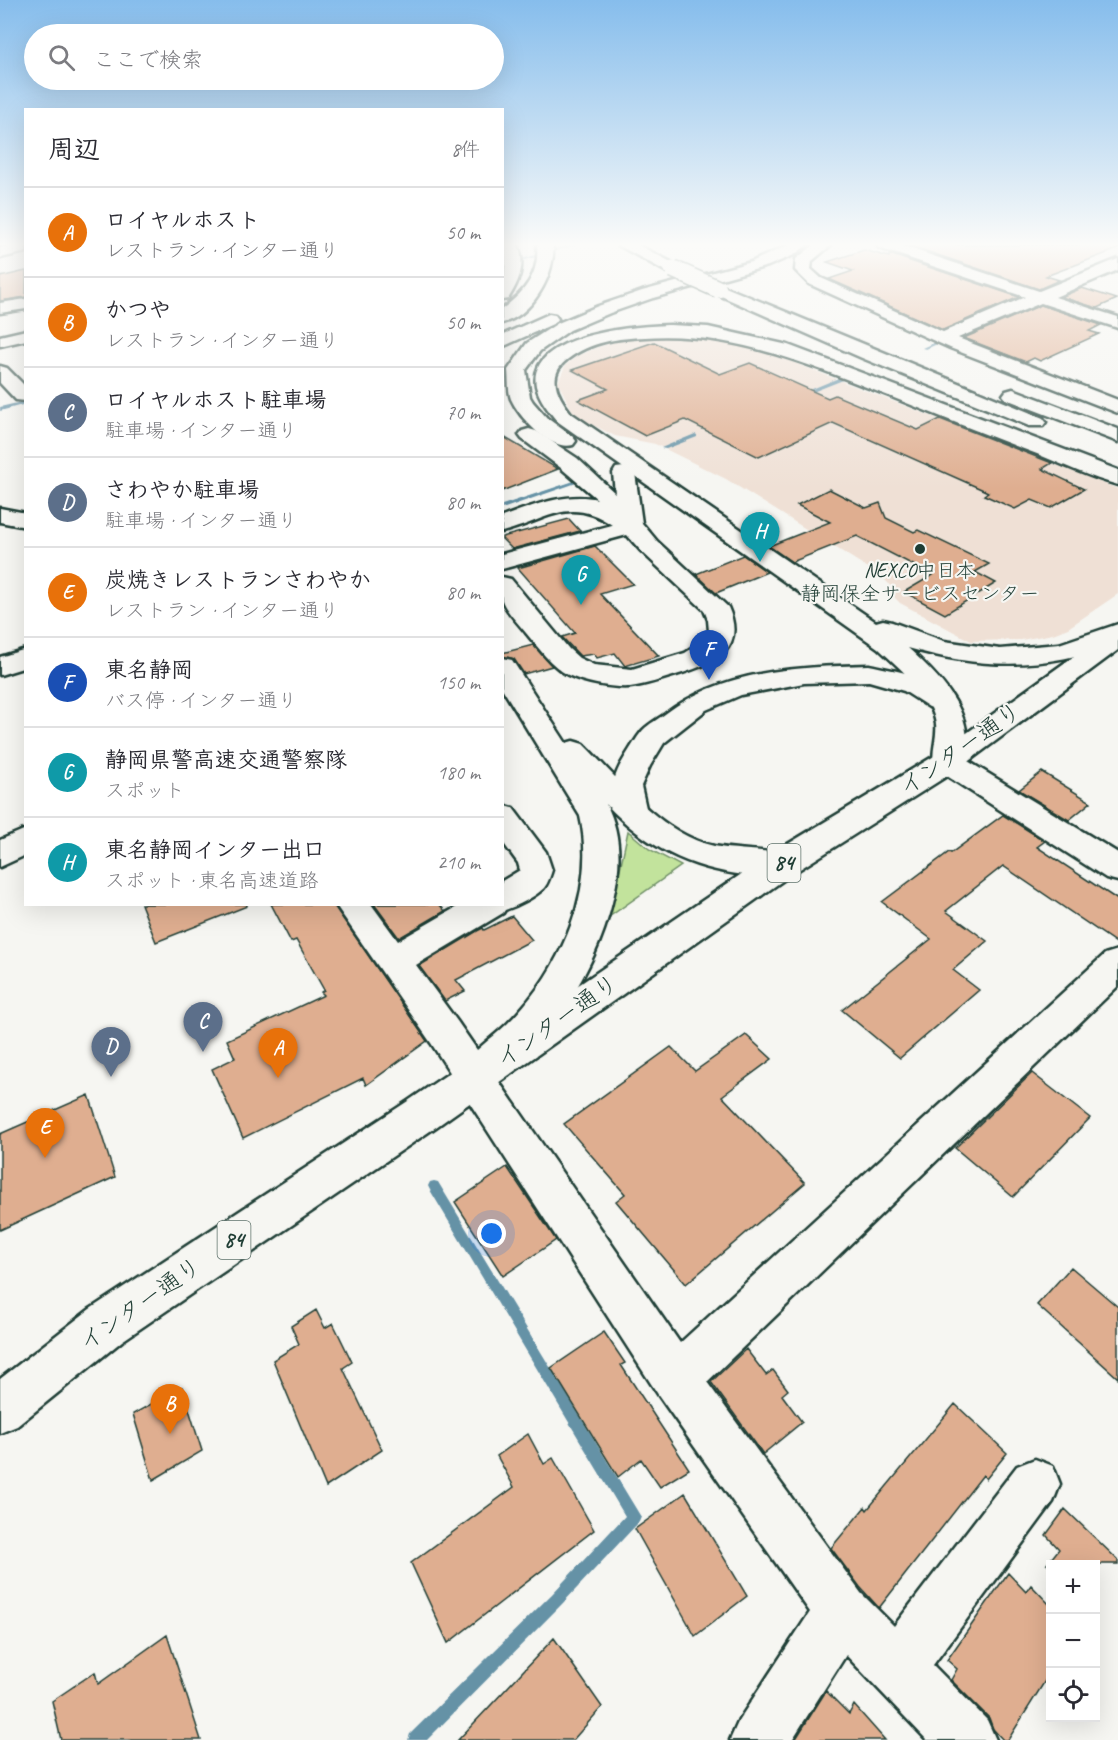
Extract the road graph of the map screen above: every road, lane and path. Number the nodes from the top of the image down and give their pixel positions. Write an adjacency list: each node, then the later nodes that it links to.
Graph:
1 (536, 326): 10 (main road)
2 (567, 326): 18 (main road)
3 (804, 326): 17 (main road, bridge)
4 (843, 326): 16 (main road)
5 (917, 326): 8 (main road)
6 (970, 326): 8 (main road)
7 (24, 335): 9 (main road)
8 (943, 338): 14 (main road)
9 (0, 341)
10 (504, 341)
11 (0, 372): 12 (main road)
12 (24, 395): 13 (main road)
13 (0, 402)
14 (1118, 407)
15 (529, 435): 24 (main road)
16 (1118, 436)
17 (1118, 455)
18 (624, 473): 22 (main road); 24 (main road)
19 (1118, 478): 22 (main road)
20 (0, 515): 21 (main road)
21 (24, 520)
22 (710, 520): 27 (main road)
23 (504, 524): 24 (main road)
24 (631, 527): 25 (main road); 26 (main road)
25 (504, 561)
26 (504, 586)
27 (820, 596): 28 (main road); 33 (main road)
28 (1118, 632)
29 (1118, 637): 35 (main road, インター通り / 84)
30 (24, 658): 31 (main road)
31 (0, 667)
32 (504, 669): 34 (main road)
33 (939, 701): 35 (main road); 36 (main road)
34 (529, 707): 36 (main road); 47 (main road)
35 (947, 762): 40 (main road, インター通り / 84); 41 (main road)
36 (630, 808): 40 (main road)
37 (504, 819): 42 (main road)
38 (24, 841): 39 (main road)
39 (0, 855)
40 (780, 866): 47 (main road, インター通り / 84)
41 (1118, 869)
42 (504, 897)
43 (354, 906): 45 (main road)
44 (488, 906): 45 (main road)
45 (394, 960): 47 (main road)
46 (1118, 964): 48 (main road)
47 (474, 1078): 48 (main road); 49 (main road, インター通り / 84)
48 (676, 1379): 51 (main road)
49 (0, 1409)
50 (1035, 1485): 52 (main road)
51 (842, 1612): 52 (main road); 53 (main road)
52 (896, 1668): 54 (main road)
53 (759, 1740)
54 (967, 1740)

